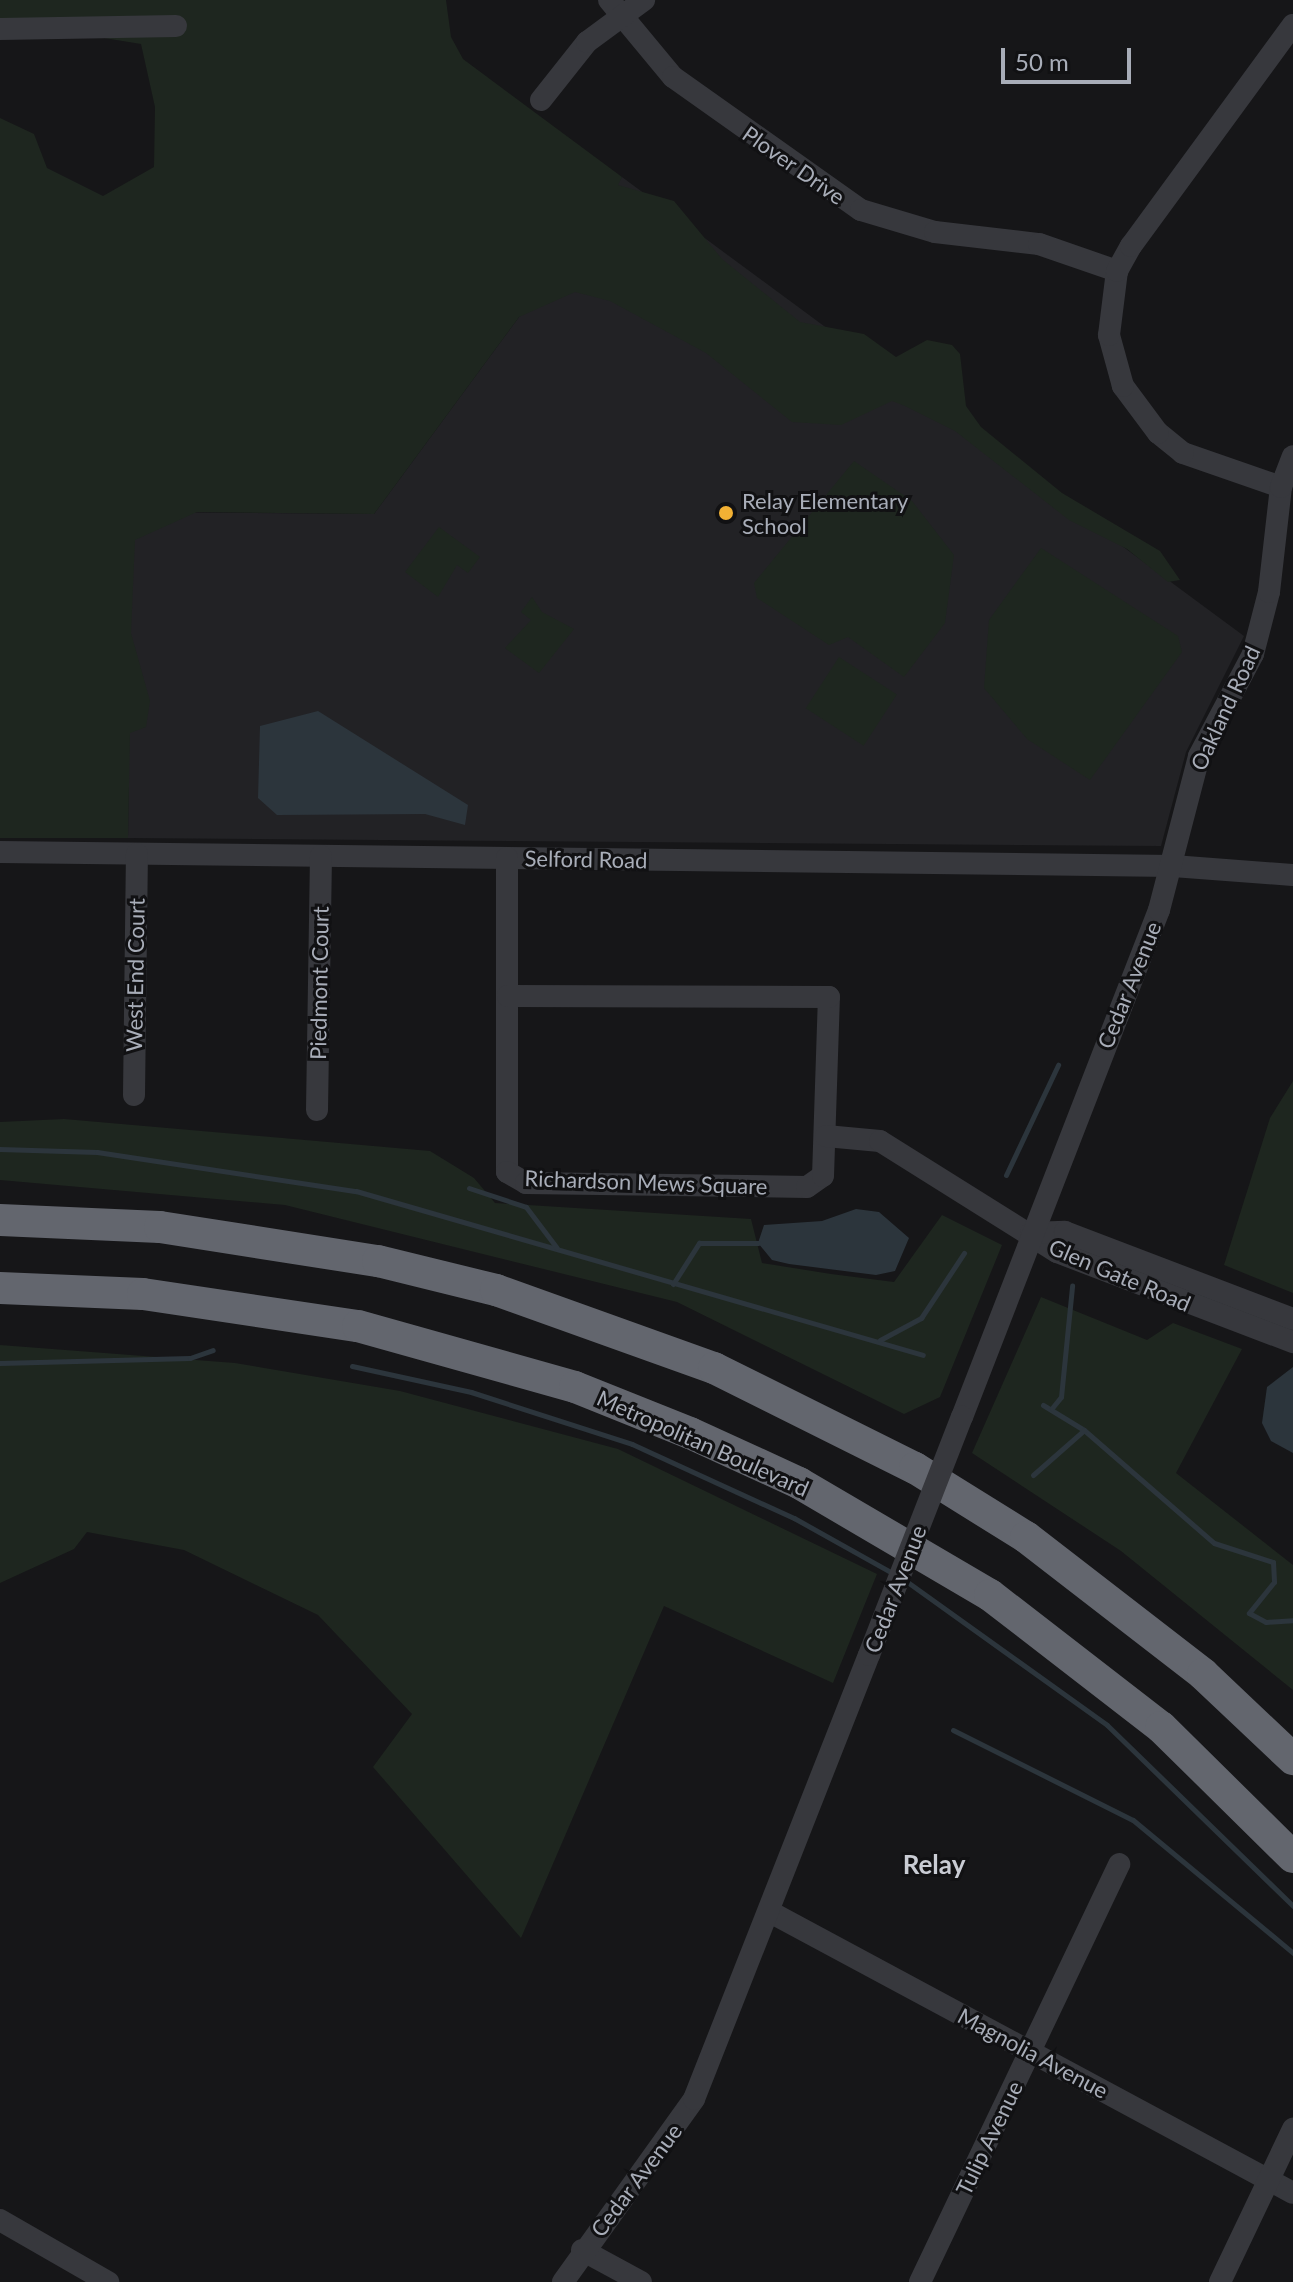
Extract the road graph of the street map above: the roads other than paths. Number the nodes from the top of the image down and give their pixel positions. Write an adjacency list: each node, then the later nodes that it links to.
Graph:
1 (644, 0): 2 (street)
2 (614, 9): 6 (street); 7 (street, Plover Drive)
3 (1293, 25): 7 (street)
4 (176, 26): 5 (street)
5 (0, 29)
6 (541, 100)
7 (1117, 271): 9 (street)
8 (1293, 456): 9 (street, Oakland Road)
9 (1281, 487): 14 (street, Oakland Road)
10 (0, 852): 11 (street, Selford Road)
11 (137, 854): 12 (street, Selford Road); 17 (street, West End Court)
12 (321, 856): 13 (street, Selford Road); 18 (street, Piedmont Court)
13 (507, 858): 14 (street, Selford Road); 16 (street, Richardson Mews Square)
14 (1173, 866): 15 (street, Selford Road); 21 (street, Cedar Avenue)
15 (1293, 875)
16 (508, 996): 19 (street, Richardson Mews Square); 19 (street, Richardson Mews Square)
17 (134, 1095)
18 (317, 1110)
19 (826, 1136): 21 (street)
20 (0, 1220): 27 (highway)
21 (1031, 1233): 25 (street, Glen Gate Road); 26 (street, Glen Gate Road); 30 (street, Cedar Avenue, bridge)
22 (0, 1288): 24 (highway, Metropolitan Boulevard)
23 (0, 1303): 24 (highway)
24 (244, 1305): 28 (highway, Metropolitan Boulevard)
25 (1293, 1319)
26 (1293, 1342)
27 (1293, 1759)
28 (1293, 1857)
29 (1119, 1864): 31 (street, Tulip Avenue)
30 (772, 1913): 31 (street, Magnolia Avenue); 36 (street, Cedar Avenue)
31 (1030, 2052): 33 (street, Magnolia Avenue); 40 (street, Tulip Avenue)
32 (1293, 2129): 33 (street)
33 (1269, 2179): 34 (street, Magnolia Avenue); 41 (street)
34 (1293, 2193)
35 (0, 2220): 37 (street)
36 (582, 2250): 38 (street, Cedar Avenue); 39 (street)
37 (108, 2282)
38 (563, 2282)
39 (641, 2282)
40 (920, 2282)
41 (1220, 2282)

